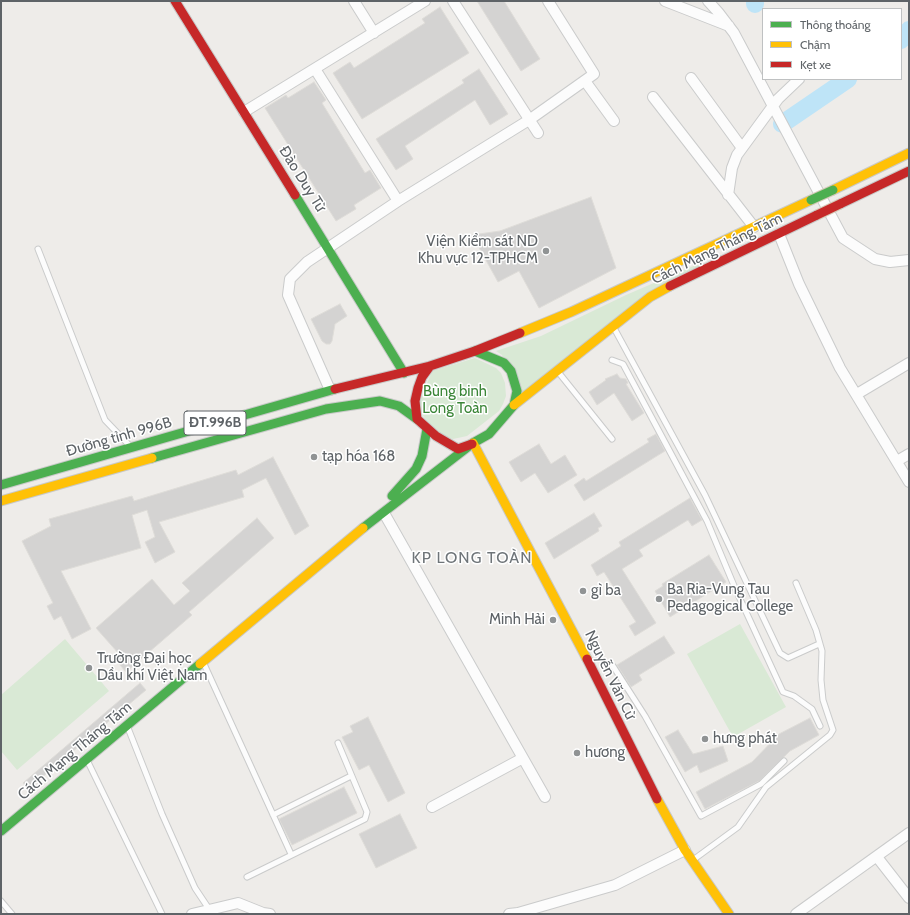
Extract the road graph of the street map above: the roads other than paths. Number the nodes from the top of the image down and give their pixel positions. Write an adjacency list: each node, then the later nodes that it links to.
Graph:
1 (175, 1): 16 (main road, Đào Duy Từ)
2 (354, 1): 9 (street)
3 (425, 1): 9 (street)
4 (453, 1): 17 (street)
5 (548, 1): 13 (street)
6 (665, 1): 8 (street)
7 (708, 1): 8 (street)
8 (729, 26): 15 (street)
9 (374, 32): 10 (street)
10 (315, 69): 16 (street); 24 (street)
11 (691, 78): 20 (street)
12 (798, 80): 15 (street)
13 (585, 81): 17 (street); 18 (street)
14 (653, 97): 23 (street)
15 (772, 108): 20 (street); 29 (street)
16 (244, 112): 27 (main road, Đào Duy Từ)
17 (529, 120): 19 (street); 24 (street)
18 (614, 121)
19 (538, 133)
20 (742, 148): 23 (street)
21 (909, 153): 25 (main road, Cách Mạng Tháng Tám, bridge)
22 (909, 170): 26 (main road, Cách Mạng Tháng Tám, bridge)
23 (728, 195): 25 (street)
24 (398, 201): 27 (street)
25 (754, 228): 31 (main road, Cách Mạng Tháng Tám)
26 (779, 234): 30 (main road, Cách Mạng Tháng Tám); 38 (street)
27 (329, 248): 36 (main road, Đào Duy Từ); 37 (street)
28 (38, 249): 45 (lane)
29 (909, 260)
30 (613, 327): 35 (main road, Cách Mạng Tháng Tám); 54 (lane)
31 (475, 351): 34 (main road); 39 (main road)
32 (612, 360): 58 (lane)
33 (909, 363): 38 (street)
34 (430, 366): 36 (main road, Đường tỉnh 996B / ĐT.996B); 41 (main road)
35 (557, 370): 39 (main road, Cách Mạng Tháng Tám); 43 (lane)
36 (404, 372): 37 (main road, Đường tỉnh 996B / ĐT.996B)
37 (326, 391): 40 (main road); 45 (main road, Đường tỉnh 996B / ĐT.996B)
38 (857, 394): 47 (street)
39 (514, 406): 44 (main road)
40 (326, 409): 41 (main road, Đường tỉnh 996B / ĐT.996B); 50 (main road, Đường tỉnh 996B / ĐT.996B)
41 (417, 419): 42 (main road)
42 (427, 429): 44 (main road); 52 (main road, Cách Mạng Tháng Tám)
43 (612, 439)
44 (473, 443): 51 (main road, Cách Mạng Tháng Tám); 69 (main road, Nguyễn Văn Cừ)
45 (132, 448): 49 (main road, Đường tỉnh 996B / ĐT.996B)
46 (909, 454): 47 (street)
47 (897, 461): 48 (street)
48 (909, 482)
49 (1, 485)
50 (1, 501)
51 (384, 513): 52 (main road, Cách Mạng Tháng Tám); 60 (street)
52 (350, 538): 55 (main road, Cách Mạng Tháng Tám)
53 (796, 583): 54 (lane)
54 (819, 644): 72 (lane)
55 (202, 661): 57 (main road, Cách Mạng Tháng Tám); 66 (lane)
56 (613, 666): 62 (lane)
57 (127, 726): 61 (main road, Cách Mạng Tháng Tám); 76 (lane)
58 (820, 726)
59 (338, 743): 63 (lane)
60 (523, 758): 64 (street); 65 (street)
61 (87, 759): 67 (main road, Cách Mạng Tháng Tám); 79 (lane)
62 (784, 761)
63 (351, 776): 66 (lane); 70 (lane)
64 (545, 796)
65 (432, 807)
66 (273, 816): 70 (lane)
67 (1, 831)
68 (909, 833): 71 (street)
69 (685, 850): 72 (main road, Nguyễn Văn Cừ); 82 (street)
70 (291, 854): 73 (lane)
71 (877, 857): 74 (street); 84 (street)
72 (692, 861): 83 (main road, Nguyễn Văn Cừ)
73 (247, 877)
74 (909, 898)
75 (1, 900): 78 (lane)
76 (209, 909): 77 (street); 80 (street)
77 (255, 912): 81 (street)
78 (12, 914)
79 (162, 914)
80 (192, 914)
81 (270, 914)
82 (509, 914)
83 (729, 914)
84 (796, 914)

